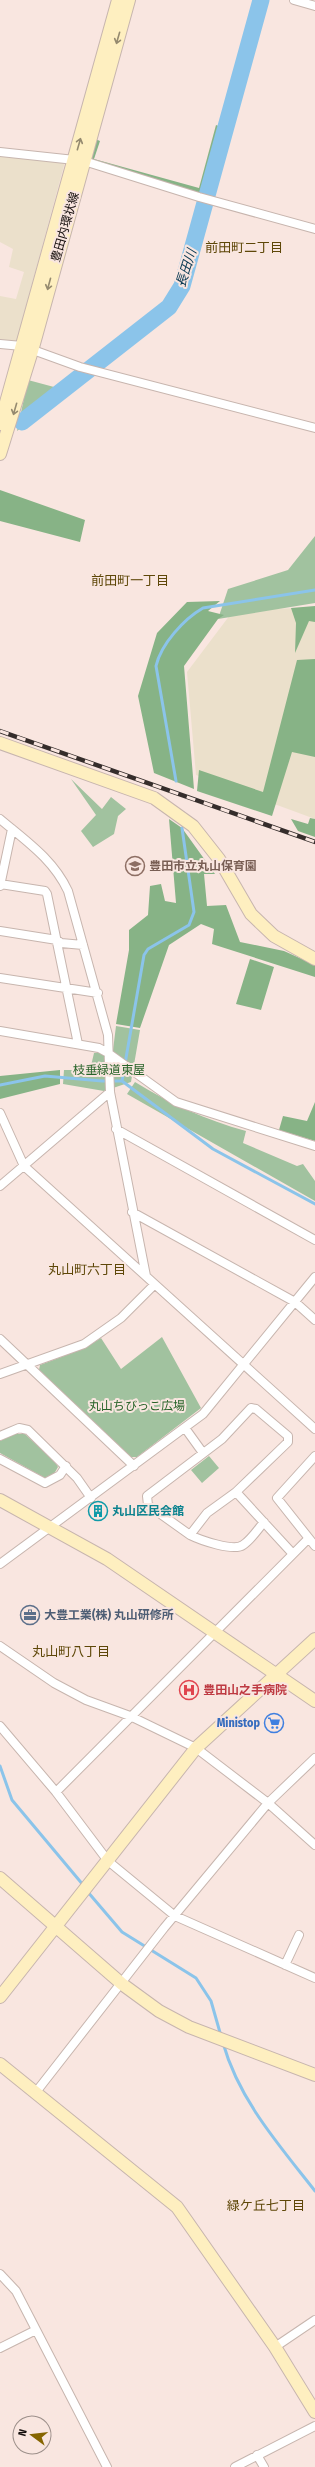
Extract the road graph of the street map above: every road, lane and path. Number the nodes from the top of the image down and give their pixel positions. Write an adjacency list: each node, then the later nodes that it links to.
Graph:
1 (118, 0): 6 (street, 豊田内環状線, one-way to 1)
2 (129, 0): 6 (street, 豊田内環状線, one-way to 6)
3 (294, 0): 4 (street)
4 (315, 6)
5 (0, 152): 6 (street)
6 (79, 161): 7 (street); 9 (street, 豊田内環状線)
7 (315, 229)
8 (0, 344): 9 (street)
9 (27, 349): 10 (street, 豊田内環状線); 11 (street); 12 (street, 豊田内環状線, one-way to 12)
10 (0, 424)
11 (315, 428)
12 (0, 454)
13 (0, 743): 21 (street)
14 (0, 819): 15 (street)
15 (12, 829): 16 (street); 20 (street)
16 (2, 866): 17 (street)
17 (0, 884): 19 (street)
18 (0, 931): 19 (street)
19 (57, 940): 20 (street); 23 (street)
20 (83, 944): 24 (street)
21 (315, 958)
22 (0, 978): 23 (street)
23 (67, 990): 24 (street); 26 (street)
24 (98, 993): 27 (street)
25 (0, 1031): 26 (street)
26 (78, 1044): 27 (street)
27 (108, 1053): 28 (street); 32 (street)
28 (110, 1091): 31 (street); 33 (street)
29 (0, 1113): 30 (street)
30 (3, 1126): 33 (street)
31 (116, 1129): 35 (street); 36 (street)
32 (315, 1146)
33 (24, 1166): 34 (street); 37 (street)
34 (0, 1186)
35 (132, 1212): 37 (street); 40 (street)
36 (315, 1240)
37 (146, 1276): 39 (street)
38 (315, 1277): 40 (street)
39 (154, 1284): 43 (street); 44 (street)
40 (295, 1302): 41 (street); 44 (street)
41 (315, 1320)
42 (0, 1339): 43 (street)
43 (27, 1365): 45 (street); 53 (street)
44 (244, 1366): 46 (street); 47 (street)
45 (0, 1374)
46 (185, 1428): 49 (street); 53 (street)
47 (315, 1430)
48 (0, 1436): 52 (street)
49 (203, 1454): 54 (street); 59 (street)
50 (315, 1456): 60 (street)
51 (0, 1459): 52 (street)
52 (66, 1466): 55 (street)
53 (134, 1466): 55 (street)
54 (236, 1492): 57 (street); 59 (street)
55 (91, 1498): 58 (street)
56 (0, 1500): 58 (street)
57 (264, 1522): 59 (street); 62 (street)
58 (51, 1528): 63 (street); 64 (street)
59 (190, 1535)
60 (308, 1539): 61 (street); 62 (street)
61 (315, 1546)
62 (293, 1554): 64 (street)
63 (0, 1564)
64 (215, 1633): 67 (street); 69 (street)
65 (315, 1639): 67 (street)
66 (0, 1646): 69 (street)
67 (276, 1675): 68 (street); 71 (street)
68 (315, 1701)
69 (130, 1716): 71 (street); 73 (street)
70 (0, 1726): 73 (street)
71 (196, 1748): 74 (street); 76 (street)
72 (315, 1758): 74 (street)
73 (56, 1792): 76 (street)
74 (268, 1803): 75 (street); 78 (street)
75 (315, 1845)
76 (108, 1861): 78 (street); 79 (street)
77 (0, 1878): 79 (street)
78 (175, 1916): 81 (street); 83 (street)
79 (55, 1927): 83 (street); 84 (street)
80 (299, 1935): 81 (street)
81 (285, 1965): 82 (street)
82 (315, 1978)
83 (122, 1984): 86 (street); 87 (street)
84 (0, 1997)
85 (0, 2064): 87 (street)
86 (315, 2074)
87 (36, 2092): 91 (street)
88 (0, 2274): 90 (street)
89 (315, 2320): 91 (street)
90 (36, 2330): 92 (street); 96 (street)
91 (276, 2347): 93 (street)
92 (0, 2348)
93 (315, 2412)
94 (315, 2426): 95 (street)
95 (257, 2455): 97 (street); 98 (street)
96 (107, 2467)
97 (234, 2467)
98 (264, 2467)

